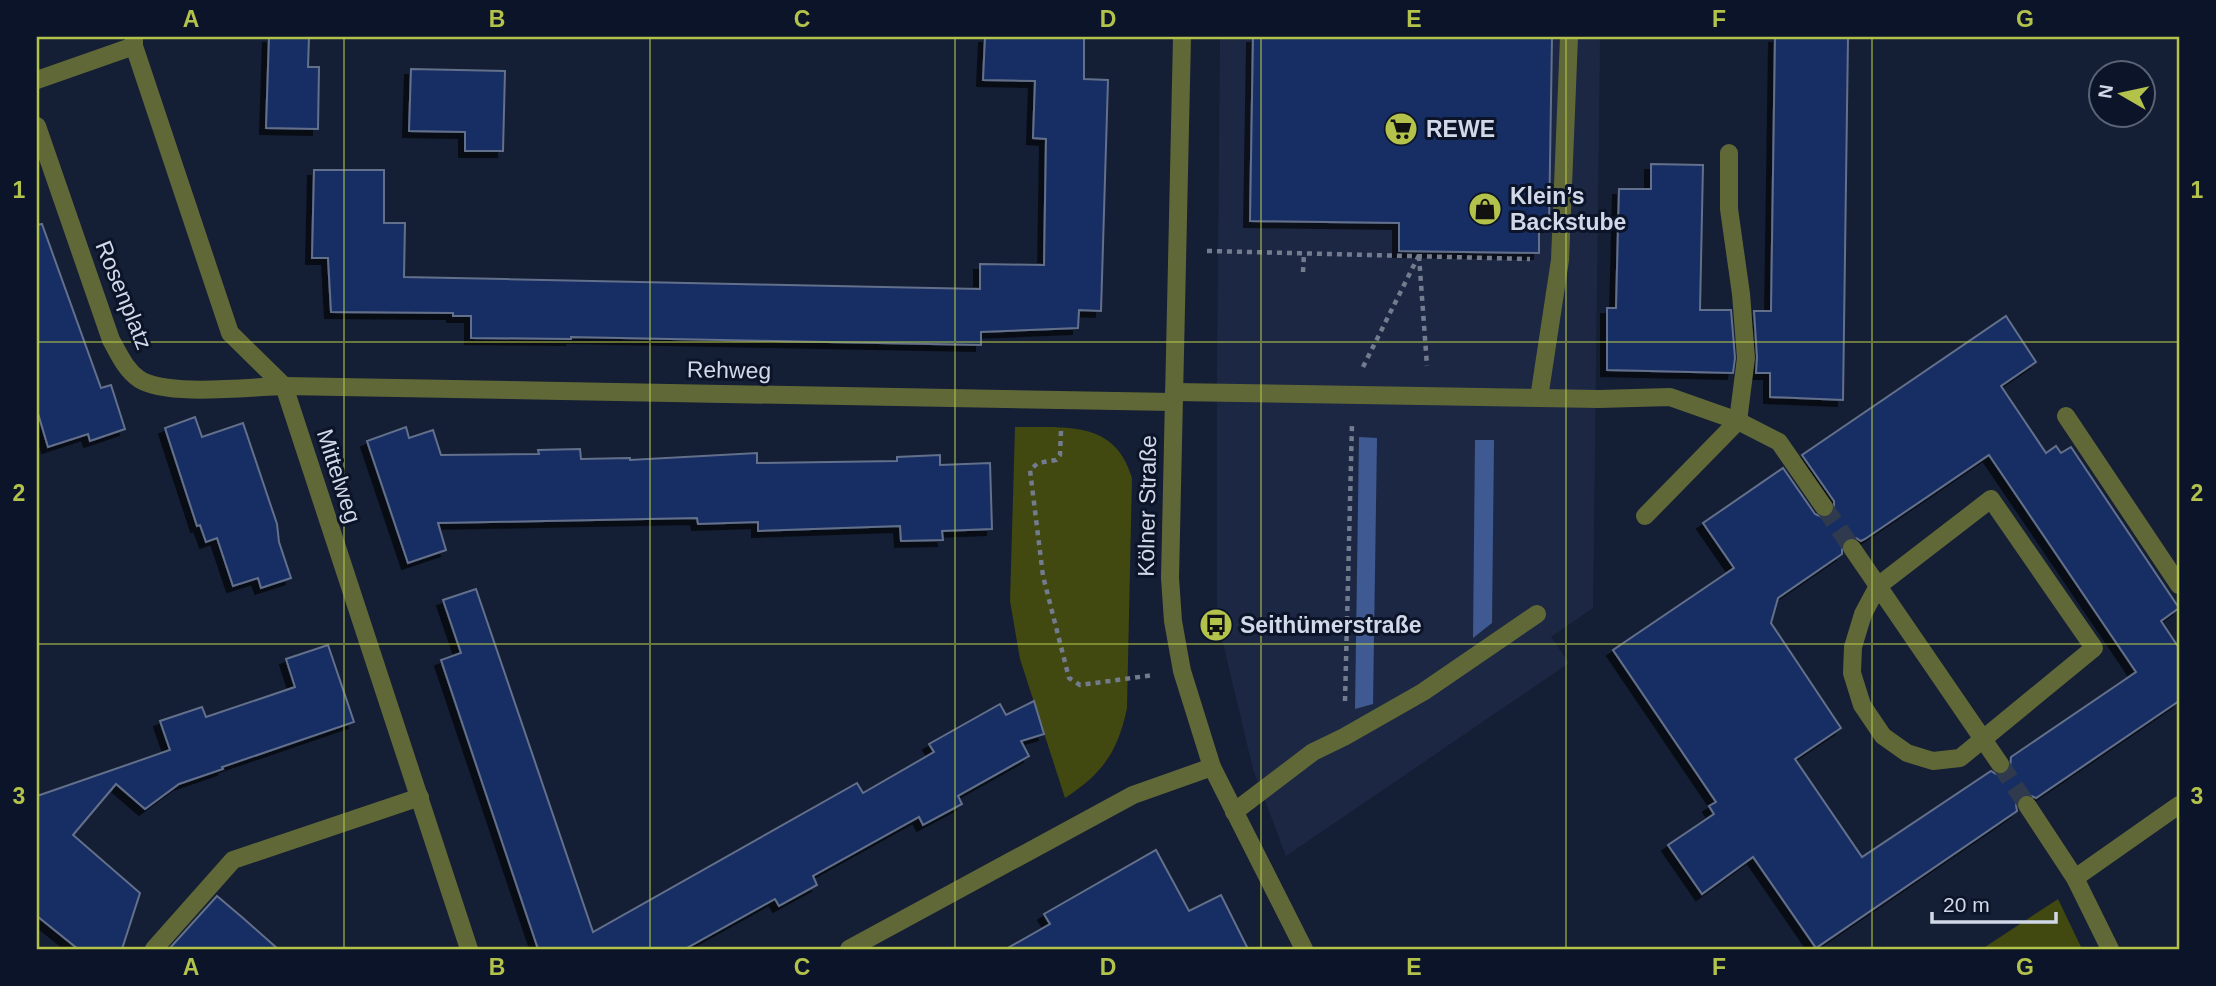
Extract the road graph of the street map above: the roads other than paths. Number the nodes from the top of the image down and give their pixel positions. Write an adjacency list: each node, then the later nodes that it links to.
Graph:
1 (1182, 37): 8 (street, Kölner Straße)
2 (1569, 37): 9 (street)
3 (134, 41): 4 (street); 7 (street, Mittelweg)
4 (37, 80)
5 (37, 127): 7 (street, Rosenplatz)
6 (1729, 153): 11 (street)
7 (284, 386): 8 (street, Rehweg); 21 (street, Mittelweg)
8 (1173, 397): 9 (street, Rehweg); 20 (street, Kölner Straße)
9 (1539, 398): 11 (street, Rehweg)
10 (2066, 416): 15 (street)
11 (1738, 421): 12 (street, Rehweg); 13 (street)
12 (1824, 507)
13 (1645, 516)
14 (1852, 548): 16 (street)
15 (2179, 585)
16 (1878, 586): 18 (street); 18 (street); 18 (street)
17 (1536, 614): 24 (street)
18 (1983, 739): 19 (street)
19 (2000, 764)
20 (1212, 767): 24 (street, Kölner Straße); 28 (street)
21 (420, 797): 26 (street); 27 (street, Mittelweg)
22 (2027, 805): 25 (street)
23 (2179, 805): 25 (street)
24 (1234, 812): 29 (street, Kölner Straße)
25 (2076, 878): 30 (street)
26 (155, 949)
27 (469, 949)
28 (849, 949)
29 (1304, 949)
30 (2110, 949)

